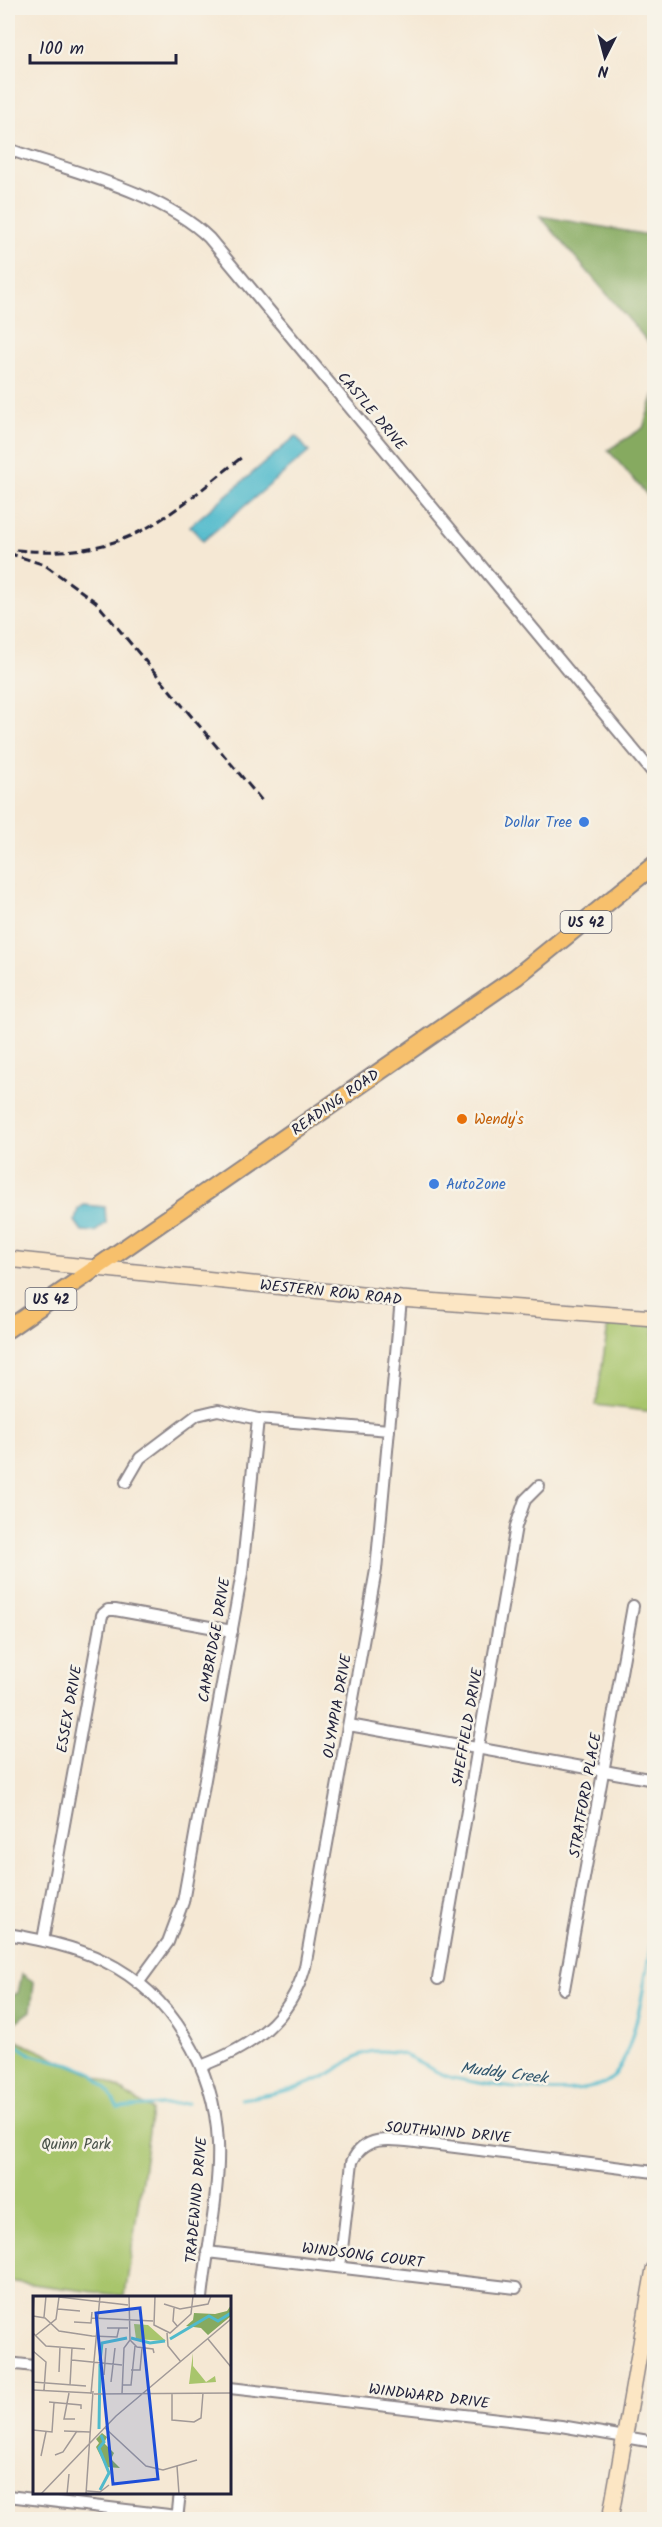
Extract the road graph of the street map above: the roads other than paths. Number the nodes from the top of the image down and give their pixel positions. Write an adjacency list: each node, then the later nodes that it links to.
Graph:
1 (8, 149): 2 (street, CASTLE DRIVE)
2 (654, 774)
3 (654, 865): 5 (main road, READING ROAD / US 42)
4 (8, 1259): 5 (street, WESTERN ROW ROAD)
5 (95, 1269): 6 (street, WESTERN ROW ROAD); 8 (main road, READING ROAD / US 42)
6 (401, 1299): 7 (street, WESTERN ROW ROAD); 10 (street, OLYMPIA DRIVE)
7 (654, 1318)
8 (8, 1329)
9 (258, 1419): 10 (street); 11 (street); 14 (street, CAMBRIDGE DRIVE)
10 (389, 1430): 15 (street, OLYMPIA DRIVE)
11 (126, 1482)
12 (539, 1486): 16 (street, SHEFFIELD DRIVE)
13 (633, 1606): 17 (street, STRATFORD PLACE)
14 (232, 1631): 20 (street, ESSEX DRIVE); 22 (street, CAMBRIDGE DRIVE)
15 (349, 1725): 16 (street); 24 (street, OLYMPIA DRIVE)
16 (478, 1749): 17 (street); 21 (street, SHEFFIELD DRIVE)
17 (605, 1771): 18 (street); 23 (street, STRATFORD PLACE)
18 (654, 1780)
19 (8, 1934): 20 (street, TRADEWIND DRIVE)
20 (43, 1940): 22 (street, TRADEWIND DRIVE)
21 (438, 1979)
22 (138, 1983): 24 (street, TRADEWIND DRIVE)
23 (564, 1989)
24 (201, 2066): 26 (street, TRADEWIND DRIVE)
25 (654, 2172): 27 (street, SOUTHWIND DRIVE)
26 (207, 2252): 27 (street, WINDSONG COURT); 30 (street, TRADEWIND DRIVE)
27 (340, 2267): 29 (street, WINDSONG COURT)
28 (654, 2269): 34 (street)
29 (516, 2288)
30 (202, 2296)
31 (8, 2363): 32 (street)
32 (33, 2366)
33 (231, 2388): 34 (street, WINDWARD DRIVE)
34 (625, 2436): 35 (street, WINDWARD DRIVE); 39 (street)
35 (654, 2442)
36 (180, 2494): 38 (street)
37 (8, 2496): 38 (street)
38 (177, 2518)
39 (610, 2520)

